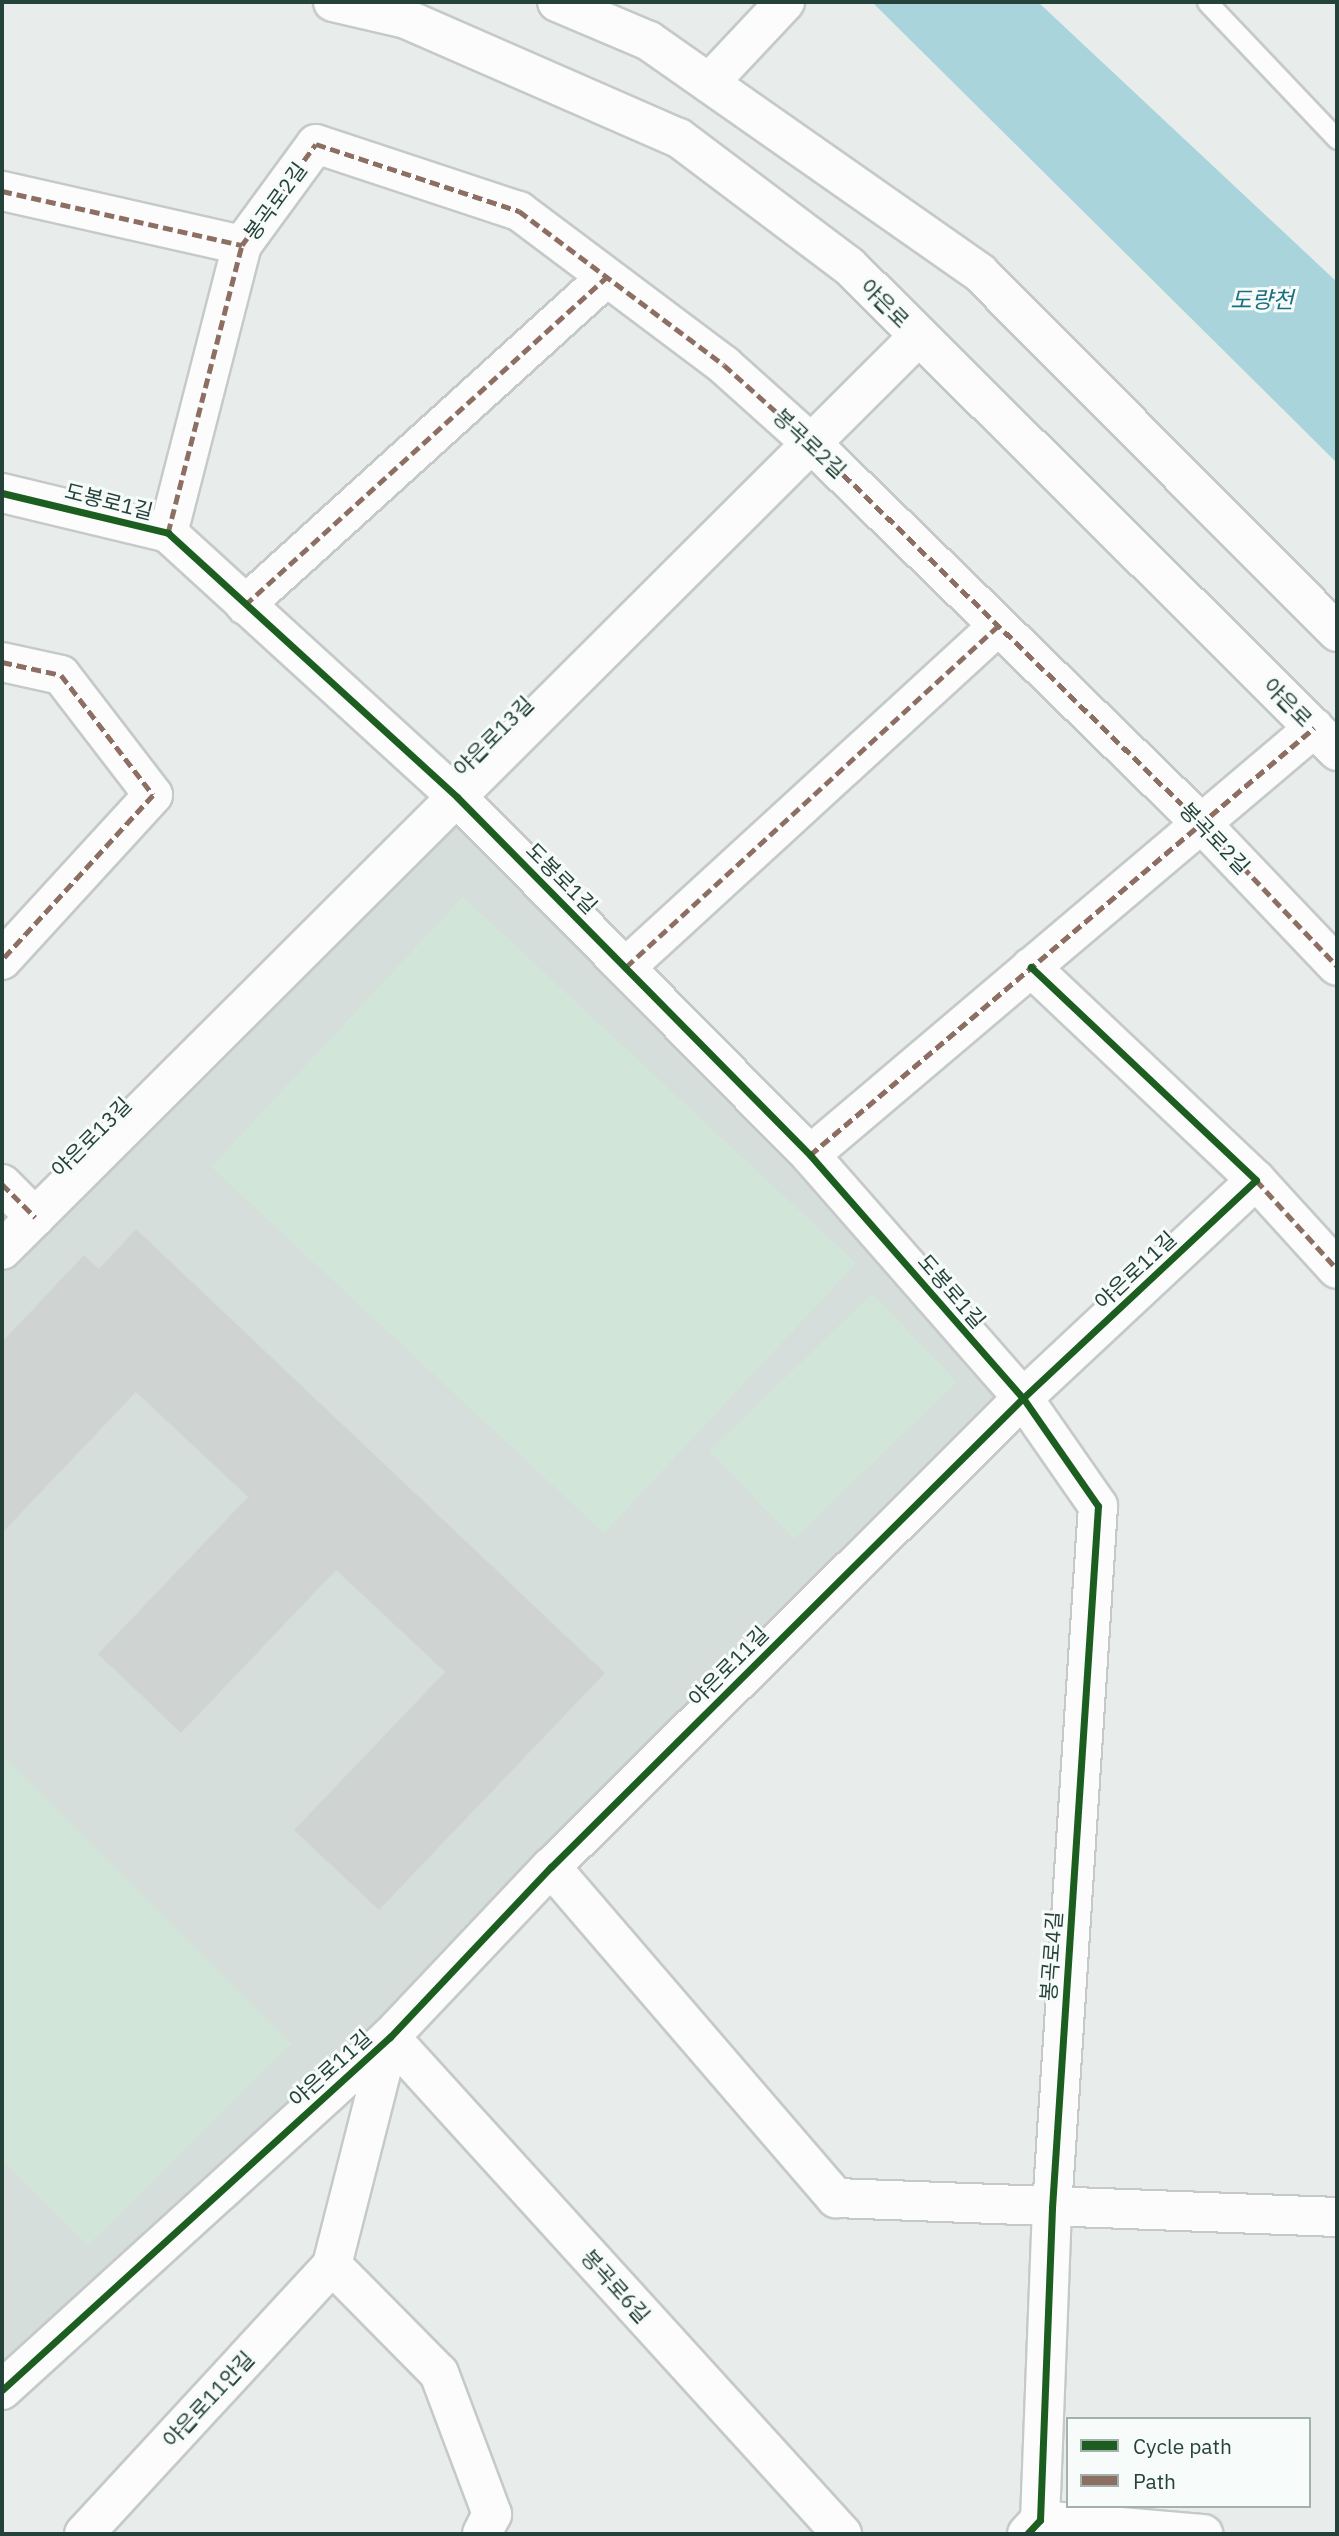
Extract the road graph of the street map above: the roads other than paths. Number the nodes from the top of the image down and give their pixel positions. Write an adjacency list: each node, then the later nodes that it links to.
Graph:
1 (334, 2): 10 (street, 야은로)
2 (557, 2): 5 (street)
3 (785, 2): 5 (street)
4 (1207, 2): 6 (lane)
5 (709, 83): 16 (street)
6 (1337, 139)
7 (2, 191): 8 (street)
8 (242, 245): 9 (street, 봉곡로2길); 13 (street, 봉곡로2길)
9 (606, 278): 11 (street, 봉곡로2길); 14 (street)
10 (919, 336): 11 (street, 야은로13길); 18 (street, 야은로)
11 (811, 443): 15 (street, 봉곡로2길); 19 (street, 야은로13길)
12 (2, 493): 13 (street, 도봉로1길)
13 (168, 533): 14 (street, 도봉로1길)
14 (245, 605): 19 (street, 도봉로1길)
15 (998, 626): 20 (street, 봉곡로2길); 23 (street)
16 (1337, 632)
17 (2, 662): 21 (street)
18 (1326, 739): 20 (street)
19 (457, 797): 23 (street, 도봉로1길); 28 (street, 야은로13길)
20 (1201, 823): 22 (street, 봉곡로2길); 24 (street)
21 (2, 960)
22 (1337, 966)
23 (626, 967): 25 (street, 도봉로1길)
24 (1031, 967): 25 (street); 26 (street)
25 (810, 1155): 31 (street, 도봉로1길)
26 (1256, 1180): 30 (street); 31 (street, 야은로11길)
27 (2, 1184): 28 (street)
28 (35, 1217): 29 (street, 야은로13길)
29 (2, 1250)
30 (1337, 1269)
31 (1023, 1398): 32 (street, 야은로11길); 34 (street, 봉곡로4길)
32 (551, 1867): 33 (street, 야은로11길); 34 (street)
33 (390, 2037): 36 (street, 야은로11안길); 37 (street, 야은로11길); 41 (street, 봉곡로6길)
34 (1052, 2208): 35 (street); 38 (street, 봉곡로4길)
35 (1337, 2217)
36 (332, 2264): 39 (street, 야은로11안길); 40 (street)
37 (2, 2390)
38 (1033, 2527): 42 (street, 봉곡로4길)
39 (84, 2534)
40 (482, 2534)
41 (842, 2534)
42 (1203, 2534)

